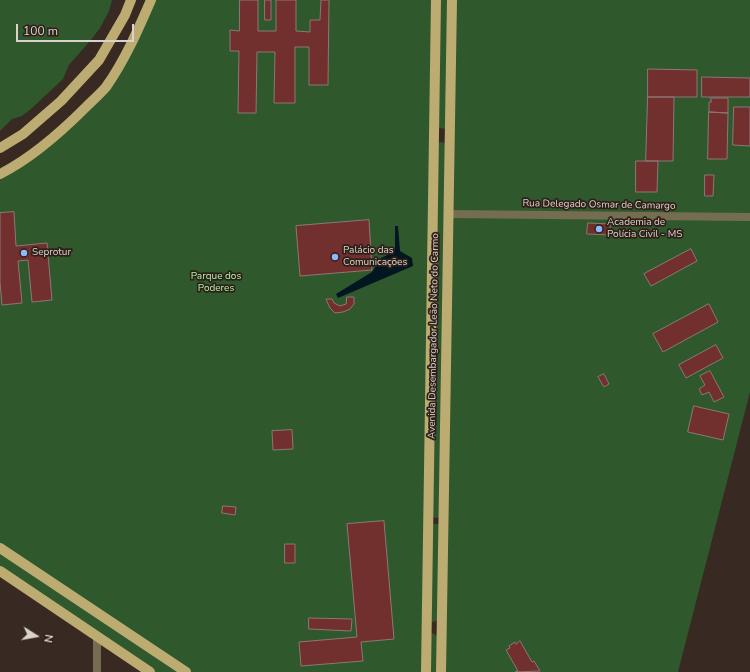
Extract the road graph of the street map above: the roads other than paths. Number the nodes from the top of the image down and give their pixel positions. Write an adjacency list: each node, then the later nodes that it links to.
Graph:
1 (131, 0): 7 (main road)
2 (151, 0): 8 (main road)
3 (436, 0): 5 (main road, Avenida Desembargador Leão Neto do Carmo)
4 (452, 0): 6 (main road, Avenida Desembargador Leão Neto do Carmo)
5 (434, 136): 6 (main road); 17 (main road, Avenida Desembargador Leão Neto do Carmo)
6 (450, 136): 9 (main road, Avenida Desembargador Leão Neto do Carmo)
7 (0, 148)
8 (0, 174)
9 (448, 214): 10 (street, Rua Delegado Osmar de Camargo); 18 (main road, Avenida Desembargador Leão Neto do Carmo)
10 (750, 217)
11 (0, 548): 16 (main road)
12 (0, 571): 13 (main road)
13 (97, 637): 14 (street); 15 (main road)
14 (97, 672)
15 (150, 672)
16 (186, 672)
17 (426, 672)
18 (441, 672)

